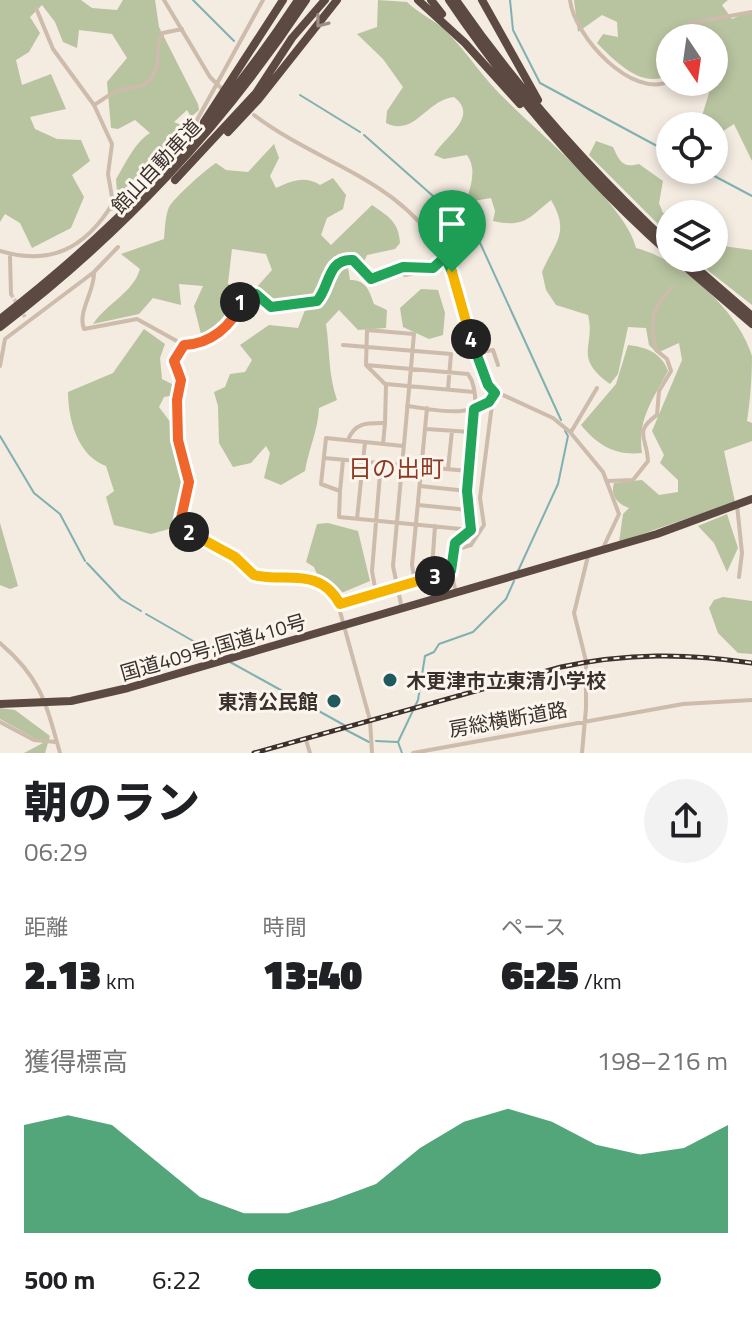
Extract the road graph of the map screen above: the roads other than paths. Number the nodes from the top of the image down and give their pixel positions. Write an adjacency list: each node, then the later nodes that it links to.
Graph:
1 (164, 0): 17 (street)
2 (263, 0): 19 (street)
3 (280, 0): 25 (highway)
4 (298, 0): 25 (highway, 館山自動車道)
5 (306, 0): 35 (highway, 館山自動車道)
6 (325, 0): 26 (highway)
7 (337, 0): 26 (highway, one-way to 26)
8 (418, 0): 18 (highway)
9 (431, 0): 18 (highway)
10 (449, 0): 24 (highway)
11 (456, 0): 24 (highway)
12 (480, 0): 27 (highway)
13 (570, 0): 20 (street)
14 (36, 8): 22 (street)
15 (752, 12): 16 (street)
16 (690, 24)
17 (182, 29): 19 (street); 22 (street)
18 (465, 43): 27 (highway)
19 (215, 82): 21 (street); 28 (street)
20 (656, 85)
21 (221, 88)
22 (94, 105): 28 (street)
23 (254, 115): 34 (street)
24 (572, 151): 27 (highway)
25 (181, 156): 45 (highway, 館山自動車道)
26 (182, 172): 35 (highway)
27 (604, 186): 29 (highway); 30 (highway)
28 (109, 210): 33 (street)
29 (656, 232)
30 (656, 240)
31 (118, 247): 37 (street)
32 (0, 251): 33 (street)
33 (10, 257): 42 (street)
34 (445, 257): 36 (street); 53 (street)
35 (72, 270): 48 (highway, 館山自動車道)
36 (429, 270): 40 (street); 49 (street)
37 (94, 272): 46 (street); 49 (street)
38 (691, 272): 47 (highway)
39 (701, 272): 43 (highway)
40 (405, 275)
41 (673, 287): 85 (street)
42 (11, 294)
43 (752, 316)
44 (25, 317): 46 (street)
45 (0, 319)
46 (29, 323): 56 (street)
47 (752, 324)
48 (0, 327)
49 (184, 345): 110 (street)
50 (343, 345): 51 (street)
51 (366, 347): 52 (street); 52 (street); 54 (street)
52 (412, 351): 57 (street); 58 (street)
53 (476, 353): 55 (street); 64 (street)
54 (366, 365): 57 (street); 59 (street)
55 (498, 365)
56 (0, 366)
57 (411, 368): 58 (street); 60 (street)
58 (449, 372): 62 (street); 63 (street)
59 (386, 384): 60 (street); 68 (street)
60 (409, 386): 62 (street); 65 (street)
61 (597, 388): 72 (street)
62 (448, 389): 63 (street)
63 (474, 392): 67 (street)
64 (494, 395): 67 (street); 72 (street); 100 (street)
65 (407, 406): 66 (street); 76 (street)
66 (427, 408): 67 (street); 69 (street)
67 (474, 409): 71 (street)
68 (385, 423): 73 (street); 75 (street)
69 (425, 429): 70 (street); 82 (street)
70 (452, 431): 71 (street); 83 (street)
71 (471, 432): 84 (street)
72 (571, 432): 85 (street)
73 (348, 440): 74 (street); 77 (street)
74 (365, 442): 75 (street); 79 (street)
75 (383, 444): 76 (street)
76 (403, 446): 81 (street)
77 (324, 458): 78 (street); 87 (street)
78 (343, 460): 79 (street); 87 (street)
79 (363, 461): 80 (street); 93 (street)
80 (381, 462): 81 (street); 94 (street)
81 (401, 464): 82 (street); 95 (street)
82 (422, 466): 83 (street); 86 (street)
83 (448, 469): 84 (street)
84 (468, 471): 88 (street)
85 (607, 481): 99 (street)
86 (420, 486): 88 (street); 90 (street)
87 (340, 491): 93 (street)
88 (467, 491): 92 (street)
89 (752, 499): 91 (highway, 国道409号;国道410号)
90 (418, 505): 92 (street); 96 (street)
91 (737, 505): 99 (highway, 国道409号;国道410号); 104 (street)
92 (469, 510): 98 (street)
93 (357, 519): 94 (street)
94 (376, 520): 95 (street); 107 (street)
95 (395, 522): 96 (street); 106 (street)
96 (416, 524): 97 (street); 105 (street)
97 (435, 526): 98 (street); 103 (street)
98 (471, 530): 100 (street)
99 (604, 550): 101 (highway, 国道409号;国道410号)
100 (452, 551): 102 (street)
101 (588, 555): 108 (highway, 国道409号;国道410号); 117 (street)
102 (451, 571): 103 (street); 108 (street)
103 (433, 576): 105 (street); 109 (street)
104 (739, 577)
105 (415, 582): 106 (street)
106 (396, 587): 107 (street); 111 (street)
107 (376, 593): 110 (street)
108 (456, 593): 109 (highway, 国道409号;国道410号)
109 (439, 598): 111 (highway, 国道409号;国道410号)
110 (340, 604): 112 (street)
111 (402, 609): 112 (highway, 国道409号;国道410号)
112 (343, 626): 115 (highway, 国道409号;国道410号); 123 (street)
113 (0, 643): 115 (street)
114 (752, 700): 117 (street, 房総横断道路)
115 (46, 703): 116 (highway, 国道409号;国道410号); 120 (street)
116 (0, 704)
117 (585, 721): 124 (street, 房総横断道路); 125 (street)
118 (0, 722): 120 (street)
119 (306, 740): 122 (street)
120 (57, 742): 121 (street)
121 (60, 753)
122 (310, 753)
123 (372, 753)
124 (413, 753)
125 (582, 753)

